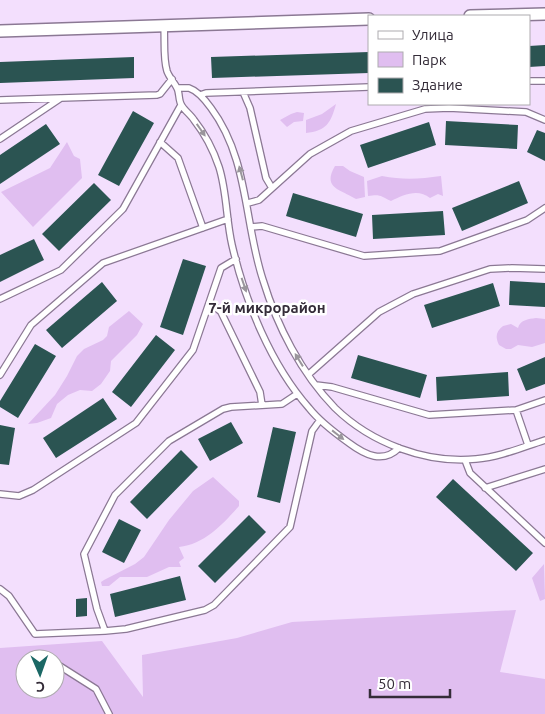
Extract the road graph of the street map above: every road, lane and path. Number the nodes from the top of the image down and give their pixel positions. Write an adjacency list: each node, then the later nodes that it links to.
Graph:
1 (545, 14): 2 (street)
2 (508, 15)
3 (368, 20): 4 (street)
4 (164, 26): 5 (street); 6 (lane)
5 (0, 31)
6 (172, 79): 10 (lane); 13 (lane)
7 (545, 81): 8 (lane)
8 (530, 82)
9 (368, 87): 11 (lane)
10 (178, 88): 12 (lane); 15 (lane)
11 (244, 92): 12 (lane); 19 (lane)
12 (200, 95): 20 (lane, one-way to 12)
13 (60, 98): 14 (lane); 17 (lane)
14 (0, 100)
15 (181, 105): 18 (lane); 22 (lane, one-way to 22)
16 (545, 120): 19 (lane)
17 (0, 139)
18 (160, 142): 24 (lane); 27 (lane)
19 (272, 188): 20 (lane)
20 (248, 203): 23 (lane)
21 (545, 208): 23 (lane)
22 (228, 219): 24 (lane); 25 (lane)
23 (251, 227): 29 (lane, one-way to 23)
24 (203, 228): 30 (lane)
25 (236, 259): 28 (lane); 32 (lane, one-way to 32)
26 (545, 269): 29 (lane)
27 (0, 299)
28 (210, 302): 34 (lane); 43 (lane)
29 (309, 374): 31 (lane)
30 (0, 375)
31 (316, 385): 35 (lane); 39 (lane)
32 (298, 394): 34 (lane); 36 (lane)
33 (545, 400): 35 (lane)
34 (262, 405): 46 (lane)
35 (516, 410): 38 (lane)
36 (320, 420): 39 (lane, one-way to 39); 46 (lane)
37 (545, 440): 38 (lane)
38 (528, 445): 40 (lane)
39 (399, 448): 40 (lane)
40 (465, 460): 42 (lane)
41 (545, 468): 42 (lane)
42 (486, 488): 44 (lane)
43 (0, 494)
44 (545, 544)
45 (0, 589): 46 (lane)
46 (105, 631)
47 (65, 669): 48 (lane)
48 (109, 714)

